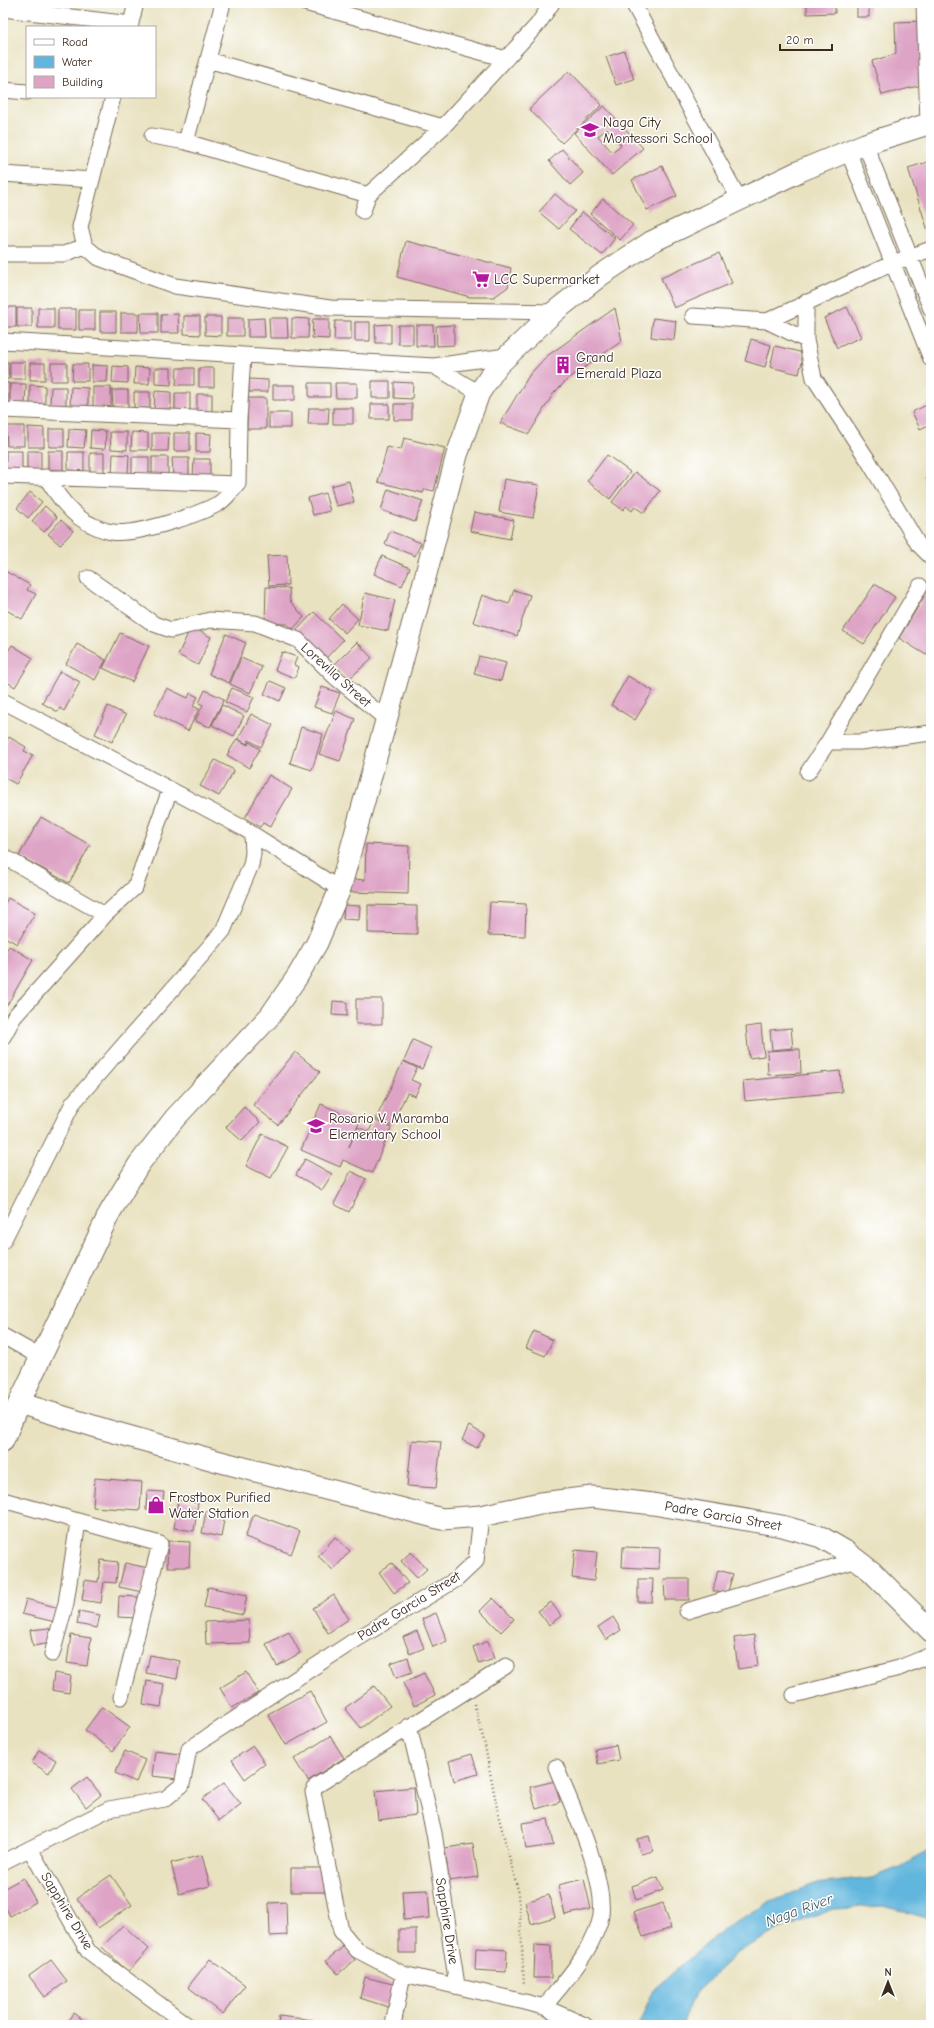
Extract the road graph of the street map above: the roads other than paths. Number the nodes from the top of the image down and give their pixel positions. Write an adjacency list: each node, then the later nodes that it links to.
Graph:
1 (136, 3): 9 (street)
2 (223, 3): 11 (street)
3 (305, 3): 10 (street)
4 (552, 3): 10 (street)
5 (924, 3): 15 (street)
6 (632, 4): 23 (street)
7 (3, 9): 8 (street)
8 (54, 9): 9 (street)
9 (131, 26)
10 (506, 59): 16 (street)
11 (208, 60): 16 (street); 18 (street)
12 (3, 90): 13 (street)
13 (26, 92)
14 (113, 98): 21 (street)
15 (929, 124): 19 (main road)
16 (443, 127): 22 (street)
17 (152, 136): 18 (street)
18 (186, 142): 22 (street)
19 (856, 148): 23 (main road); 28 (street); 29 (street)
20 (3, 174): 21 (street)
21 (92, 180): 25 (street)
22 (368, 195): 24 (street)
23 (739, 199): 32 (main road)
24 (363, 211)
25 (85, 246): 27 (street); 32 (street)
26 (931, 249): 28 (street)
27 (3, 254)
28 (910, 257): 29 (street); 31 (street)
29 (893, 263): 30 (street); 39 (street)
30 (806, 302): 34 (street); 36 (street)
31 (931, 308)
32 (554, 312): 38 (main road)
33 (693, 316): 34 (street)
34 (767, 321): 36 (street)
35 (3, 340): 37 (street)
36 (806, 340): 47 (street)
37 (243, 355): 40 (street); 43 (street)
38 (506, 356): 40 (street); 41 (main road)
39 (931, 359)
40 (434, 366): 41 (street)
41 (479, 393): 51 (main road)
42 (3, 410): 43 (street)
43 (239, 420): 46 (street)
44 (3, 476): 45 (street)
45 (46, 477): 46 (street); 46 (street)
46 (238, 484)
47 (931, 557)
48 (88, 578): 51 (street, Lorevilla Street)
49 (920, 586): 53 (street)
50 (3, 700): 55 (street)
51 (386, 719): 58 (main road)
52 (931, 733): 53 (street)
53 (828, 742): 54 (street)
54 (808, 772)
55 (170, 790): 56 (street); 59 (street)
56 (252, 834): 58 (street); 62 (street)
57 (3, 856): 59 (street)
58 (340, 889): 64 (main road)
59 (105, 915): 60 (street)
60 (9, 1014): 61 (street)
61 (3, 1037)
62 (3, 1241)
63 (3, 1336): 64 (street)
64 (42, 1358): 65 (main road)
65 (19, 1403): 66 (main road); 68 (main road)
66 (3, 1442)
67 (3, 1500): 69 (street)
68 (481, 1516): 70 (main road, Padre Garcia Street); 80 (street, Padre Garcia Street)
69 (78, 1522): 73 (street); 77 (street)
70 (857, 1560): 71 (street); 72 (main road, Padre Garcia Street)
71 (687, 1610)
72 (931, 1631)
73 (52, 1654)
74 (931, 1655): 76 (street)
75 (506, 1666): 78 (street)
76 (794, 1695)
77 (121, 1697)
78 (409, 1726): 82 (street); 83 (street, Sapphire Drive)
79 (556, 1767): 84 (street)
80 (30, 1849): 81 (street, Padre Garcia Street); 85 (street, Sapphire Drive)
81 (3, 1862)
82 (403, 1974): 83 (street); 86 (street)
83 (457, 1985): 84 (street)
84 (544, 2007): 87 (street)
85 (187, 2025)
86 (393, 2025)
87 (585, 2025)

